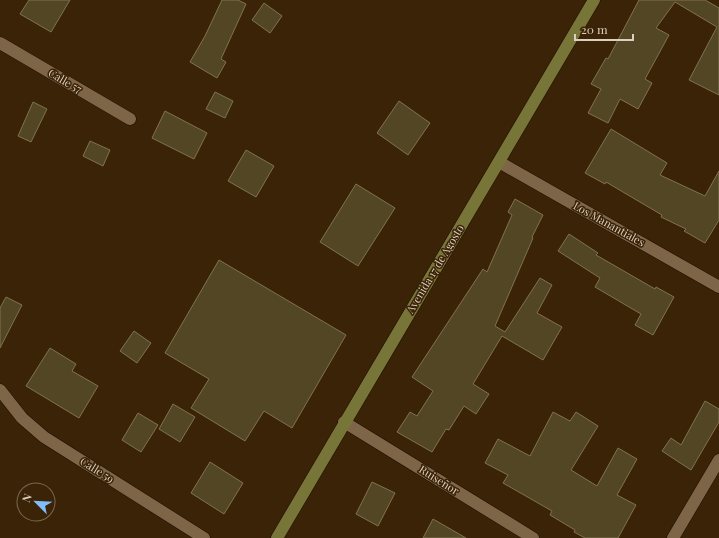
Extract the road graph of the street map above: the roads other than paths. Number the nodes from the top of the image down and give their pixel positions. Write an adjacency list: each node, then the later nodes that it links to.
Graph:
1 (594, 0): 4 (main road, Avenida 17 de Agosto)
2 (0, 43): 3 (street, Calle 57)
3 (130, 119)
4 (499, 162): 5 (street, Los Manantiales); 7 (main road, Avenida 17 de Agosto)
5 (719, 287)
6 (0, 390): 9 (street, Calle 59)
7 (344, 422): 10 (main road, Avenida 17 de Agosto); 11 (street, Ruiseñor)
8 (719, 460): 12 (street)
9 (204, 538)
10 (277, 538)
11 (533, 538)
12 (673, 538)

